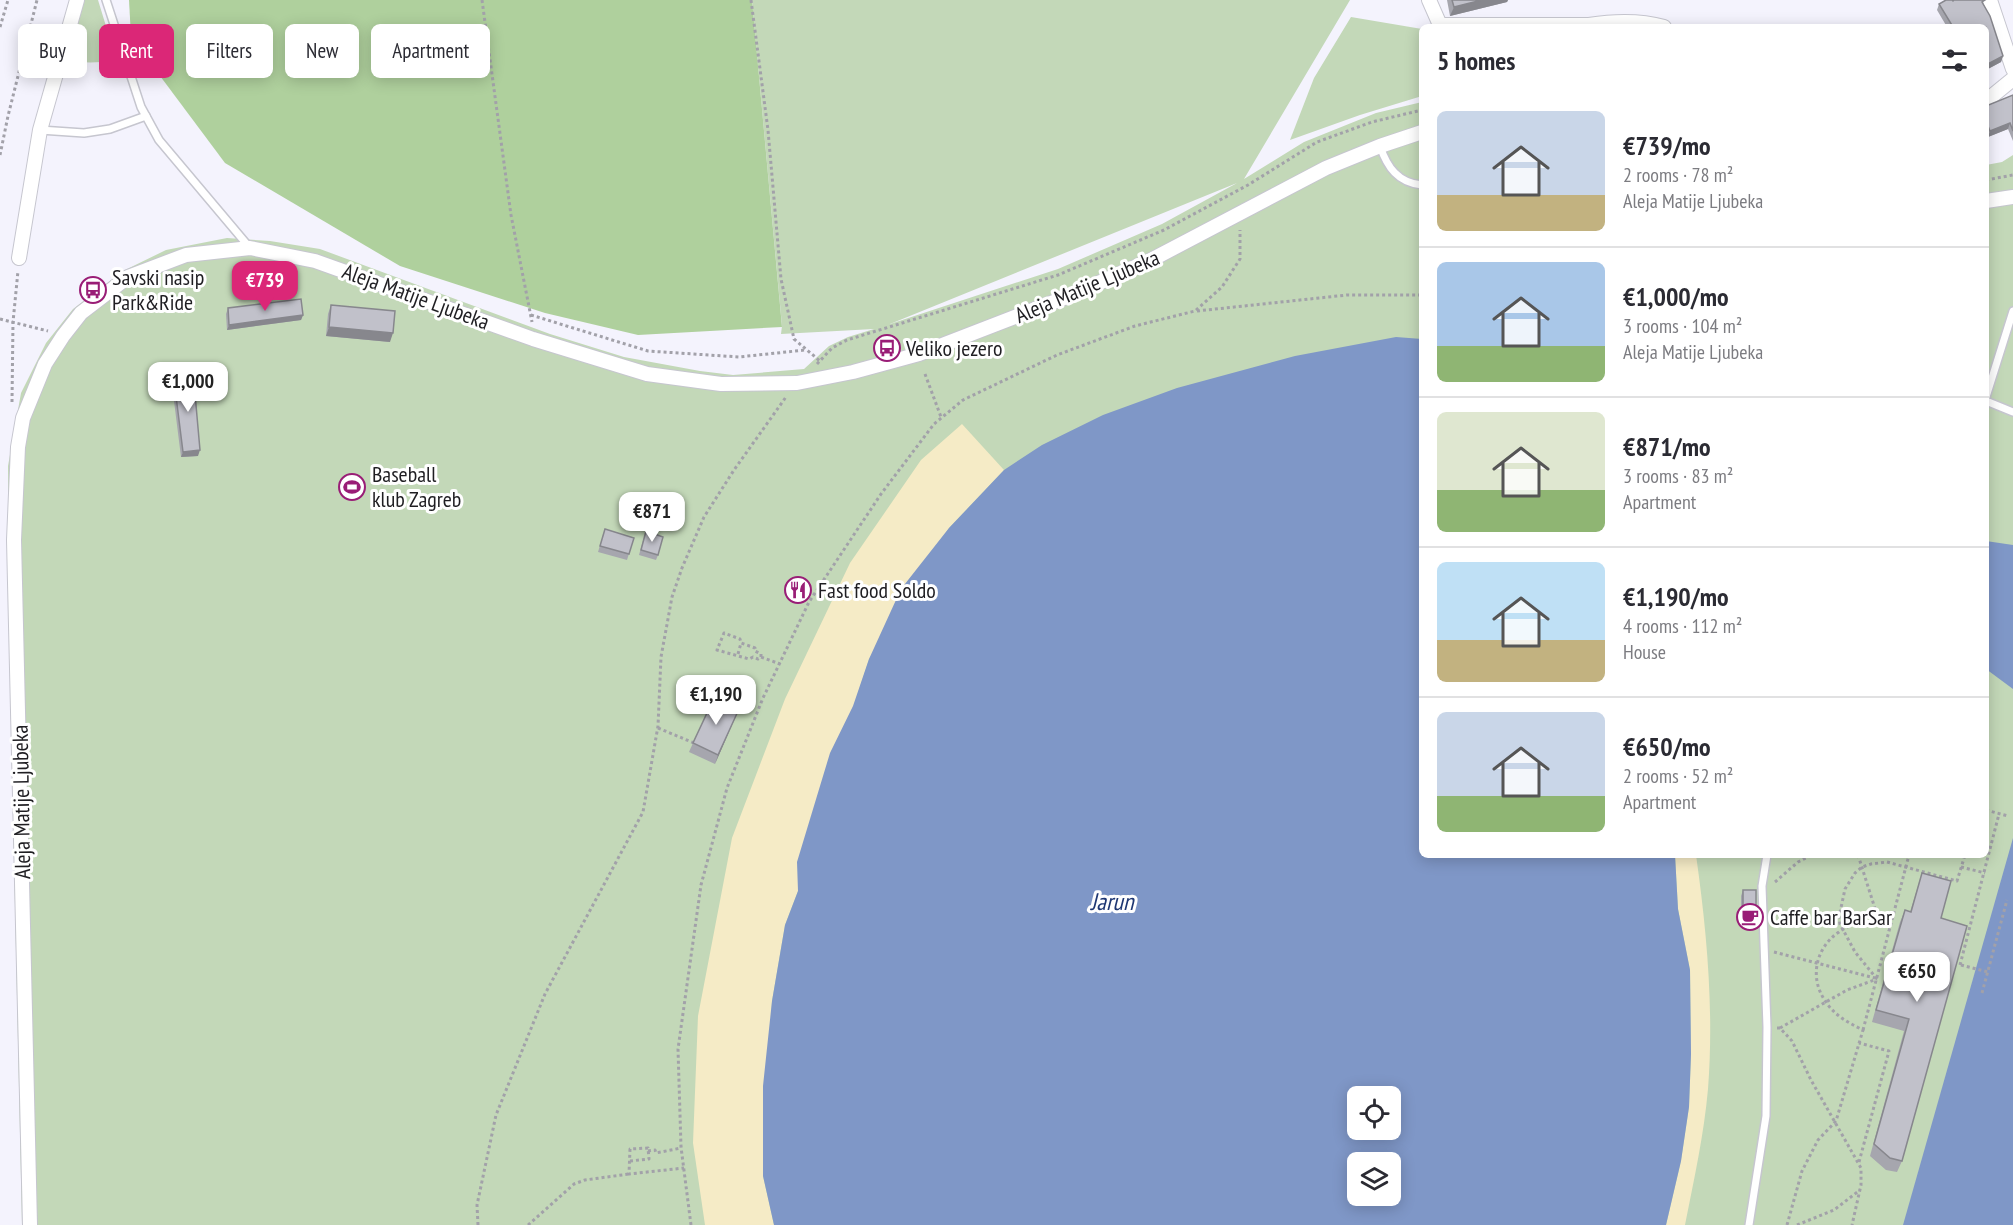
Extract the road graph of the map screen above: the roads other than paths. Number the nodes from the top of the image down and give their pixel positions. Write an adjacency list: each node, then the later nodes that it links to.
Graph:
1 (77, 0): 12 (street)
2 (106, 0): 11 (lane)
3 (1429, 0): 5 (street)
4 (1990, 0): 8 (street)
5 (1440, 24)
6 (1596, 24): 7 (street)
7 (1653, 24)
8 (2013, 69)
9 (2013, 79): 10 (street)
10 (1989, 98)
11 (146, 116): 12 (lane); 18 (lane)
12 (40, 130): 19 (street)
13 (1419, 133): 14 (street, Aleja Matije Ljubeka)
14 (1380, 146): 15 (lane); 18 (street, Aleja Matije Ljubeka)
15 (1419, 184)
16 (2013, 197): 17 (street)
17 (1989, 201)
18 (250, 248): 25 (street, Aleja Matije Ljubeka)
19 (19, 258)
20 (2013, 311): 21 (lane)
21 (1989, 389)
22 (1989, 400): 23 (lane)
23 (2013, 412)
24 (1767, 858): 26 (lane)
25 (30, 1225)
26 (1749, 1225)

